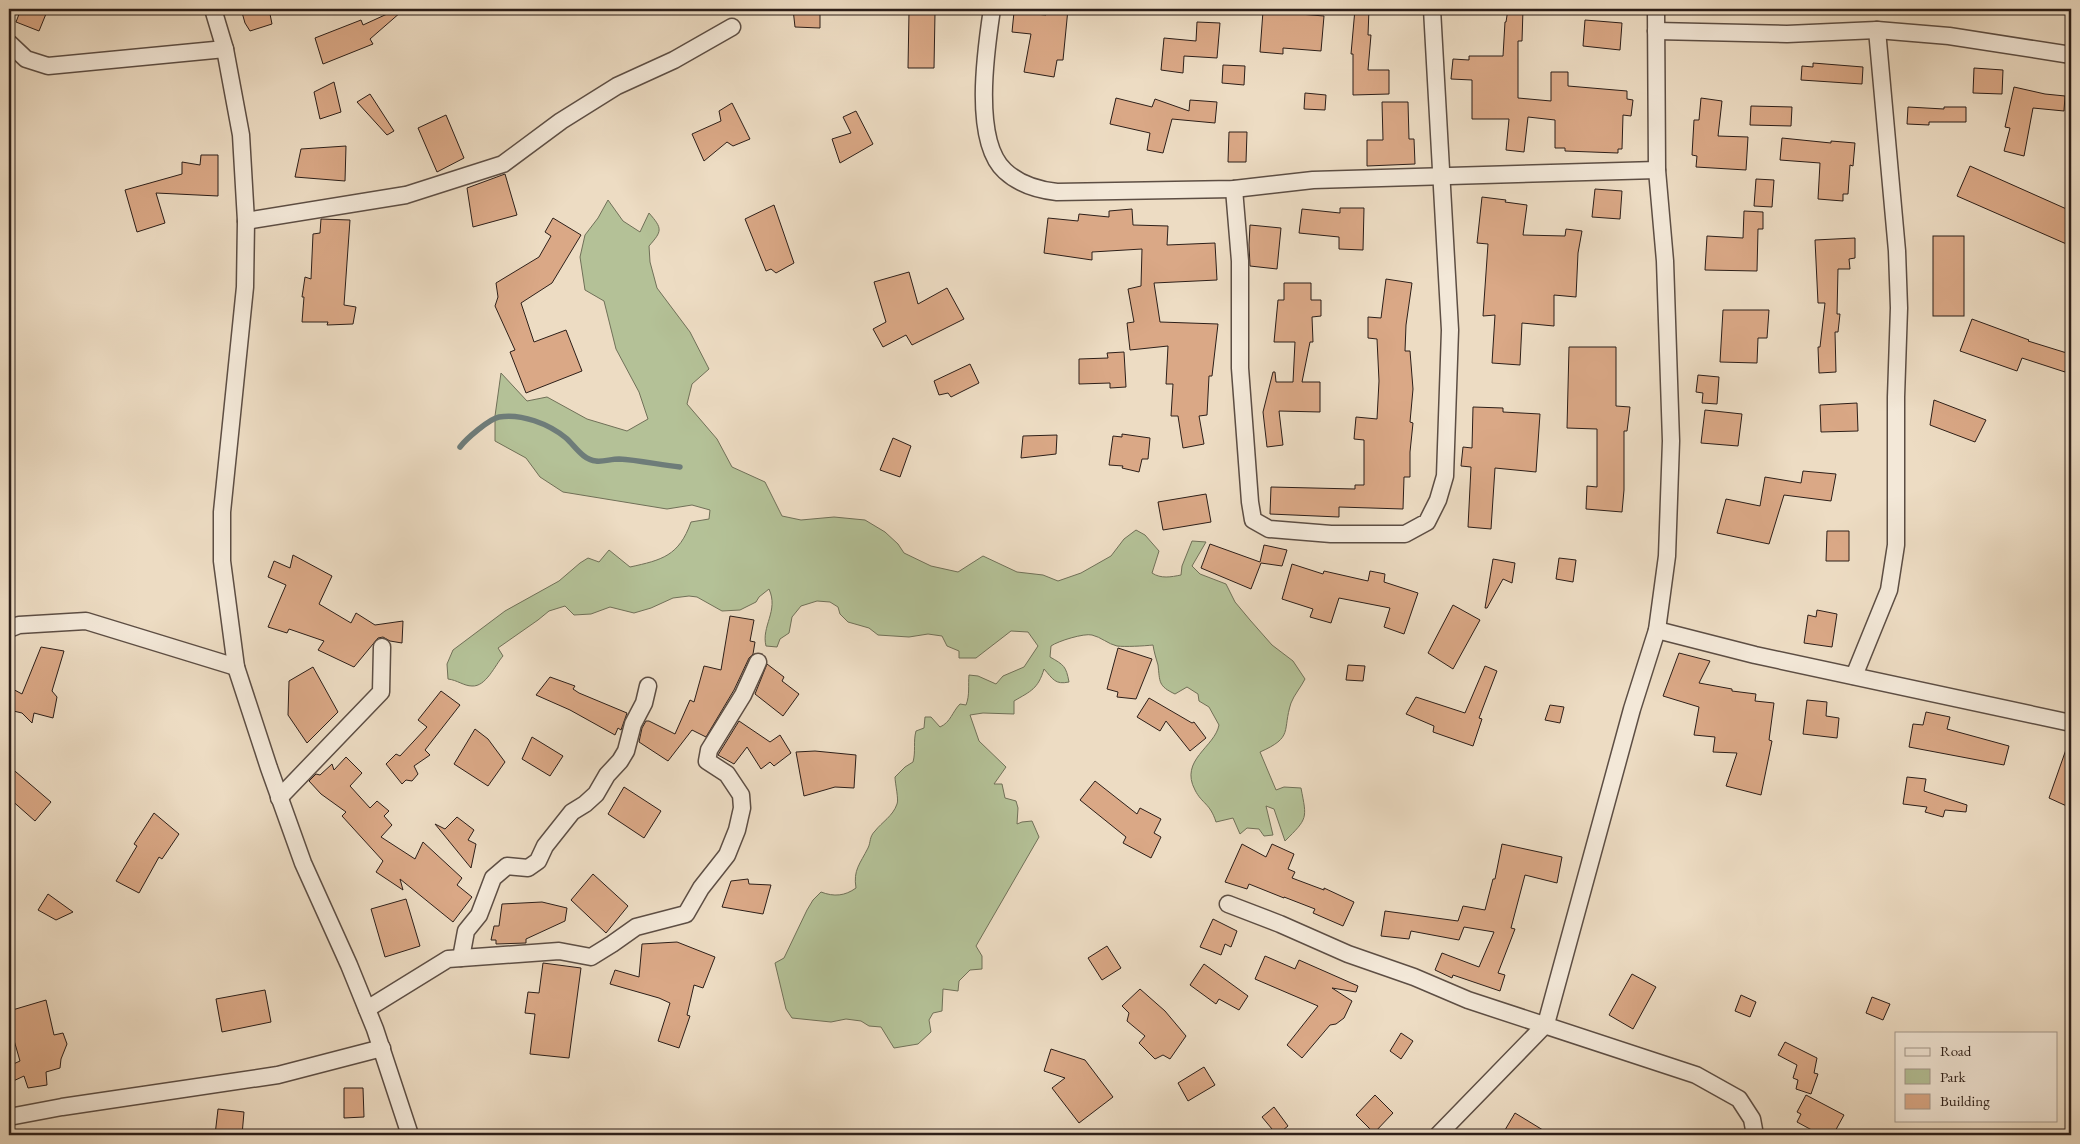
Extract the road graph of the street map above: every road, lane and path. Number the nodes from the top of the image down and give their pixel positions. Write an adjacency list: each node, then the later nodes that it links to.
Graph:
1 (213, 9): 9 (street)
2 (992, 9): 13 (street)
3 (1432, 9): 12 (street)
4 (1656, 9): 7 (street)
5 (732, 27): 14 (street)
6 (1877, 30): 7 (street); 10 (street); 20 (street)
7 (1656, 31): 11 (street)
8 (9, 43): 9 (street)
9 (225, 49): 14 (street)
10 (2071, 55)
11 (1657, 170): 12 (street); 16 (street)
12 (1442, 176): 13 (street); 13 (street)
13 (1234, 189)
14 (246, 221): 19 (street)
15 (9, 629): 19 (street)
16 (1657, 630): 20 (street); 27 (street)
17 (382, 647): 23 (street)
18 (758, 662): 25 (street)
19 (236, 667): 23 (street)
20 (1854, 676): 22 (street)
21 (648, 686): 25 (street)
22 (2071, 723)
23 (280, 798): 26 (street)
24 (1228, 904): 27 (street)
25 (461, 958): 26 (street)
26 (367, 1009): 28 (street)
27 (1546, 1024): 31 (street); 32 (street)
28 (382, 1048): 29 (street); 30 (street)
29 (9, 1117)
30 (410, 1135)
31 (1438, 1135)
32 (1755, 1135)

